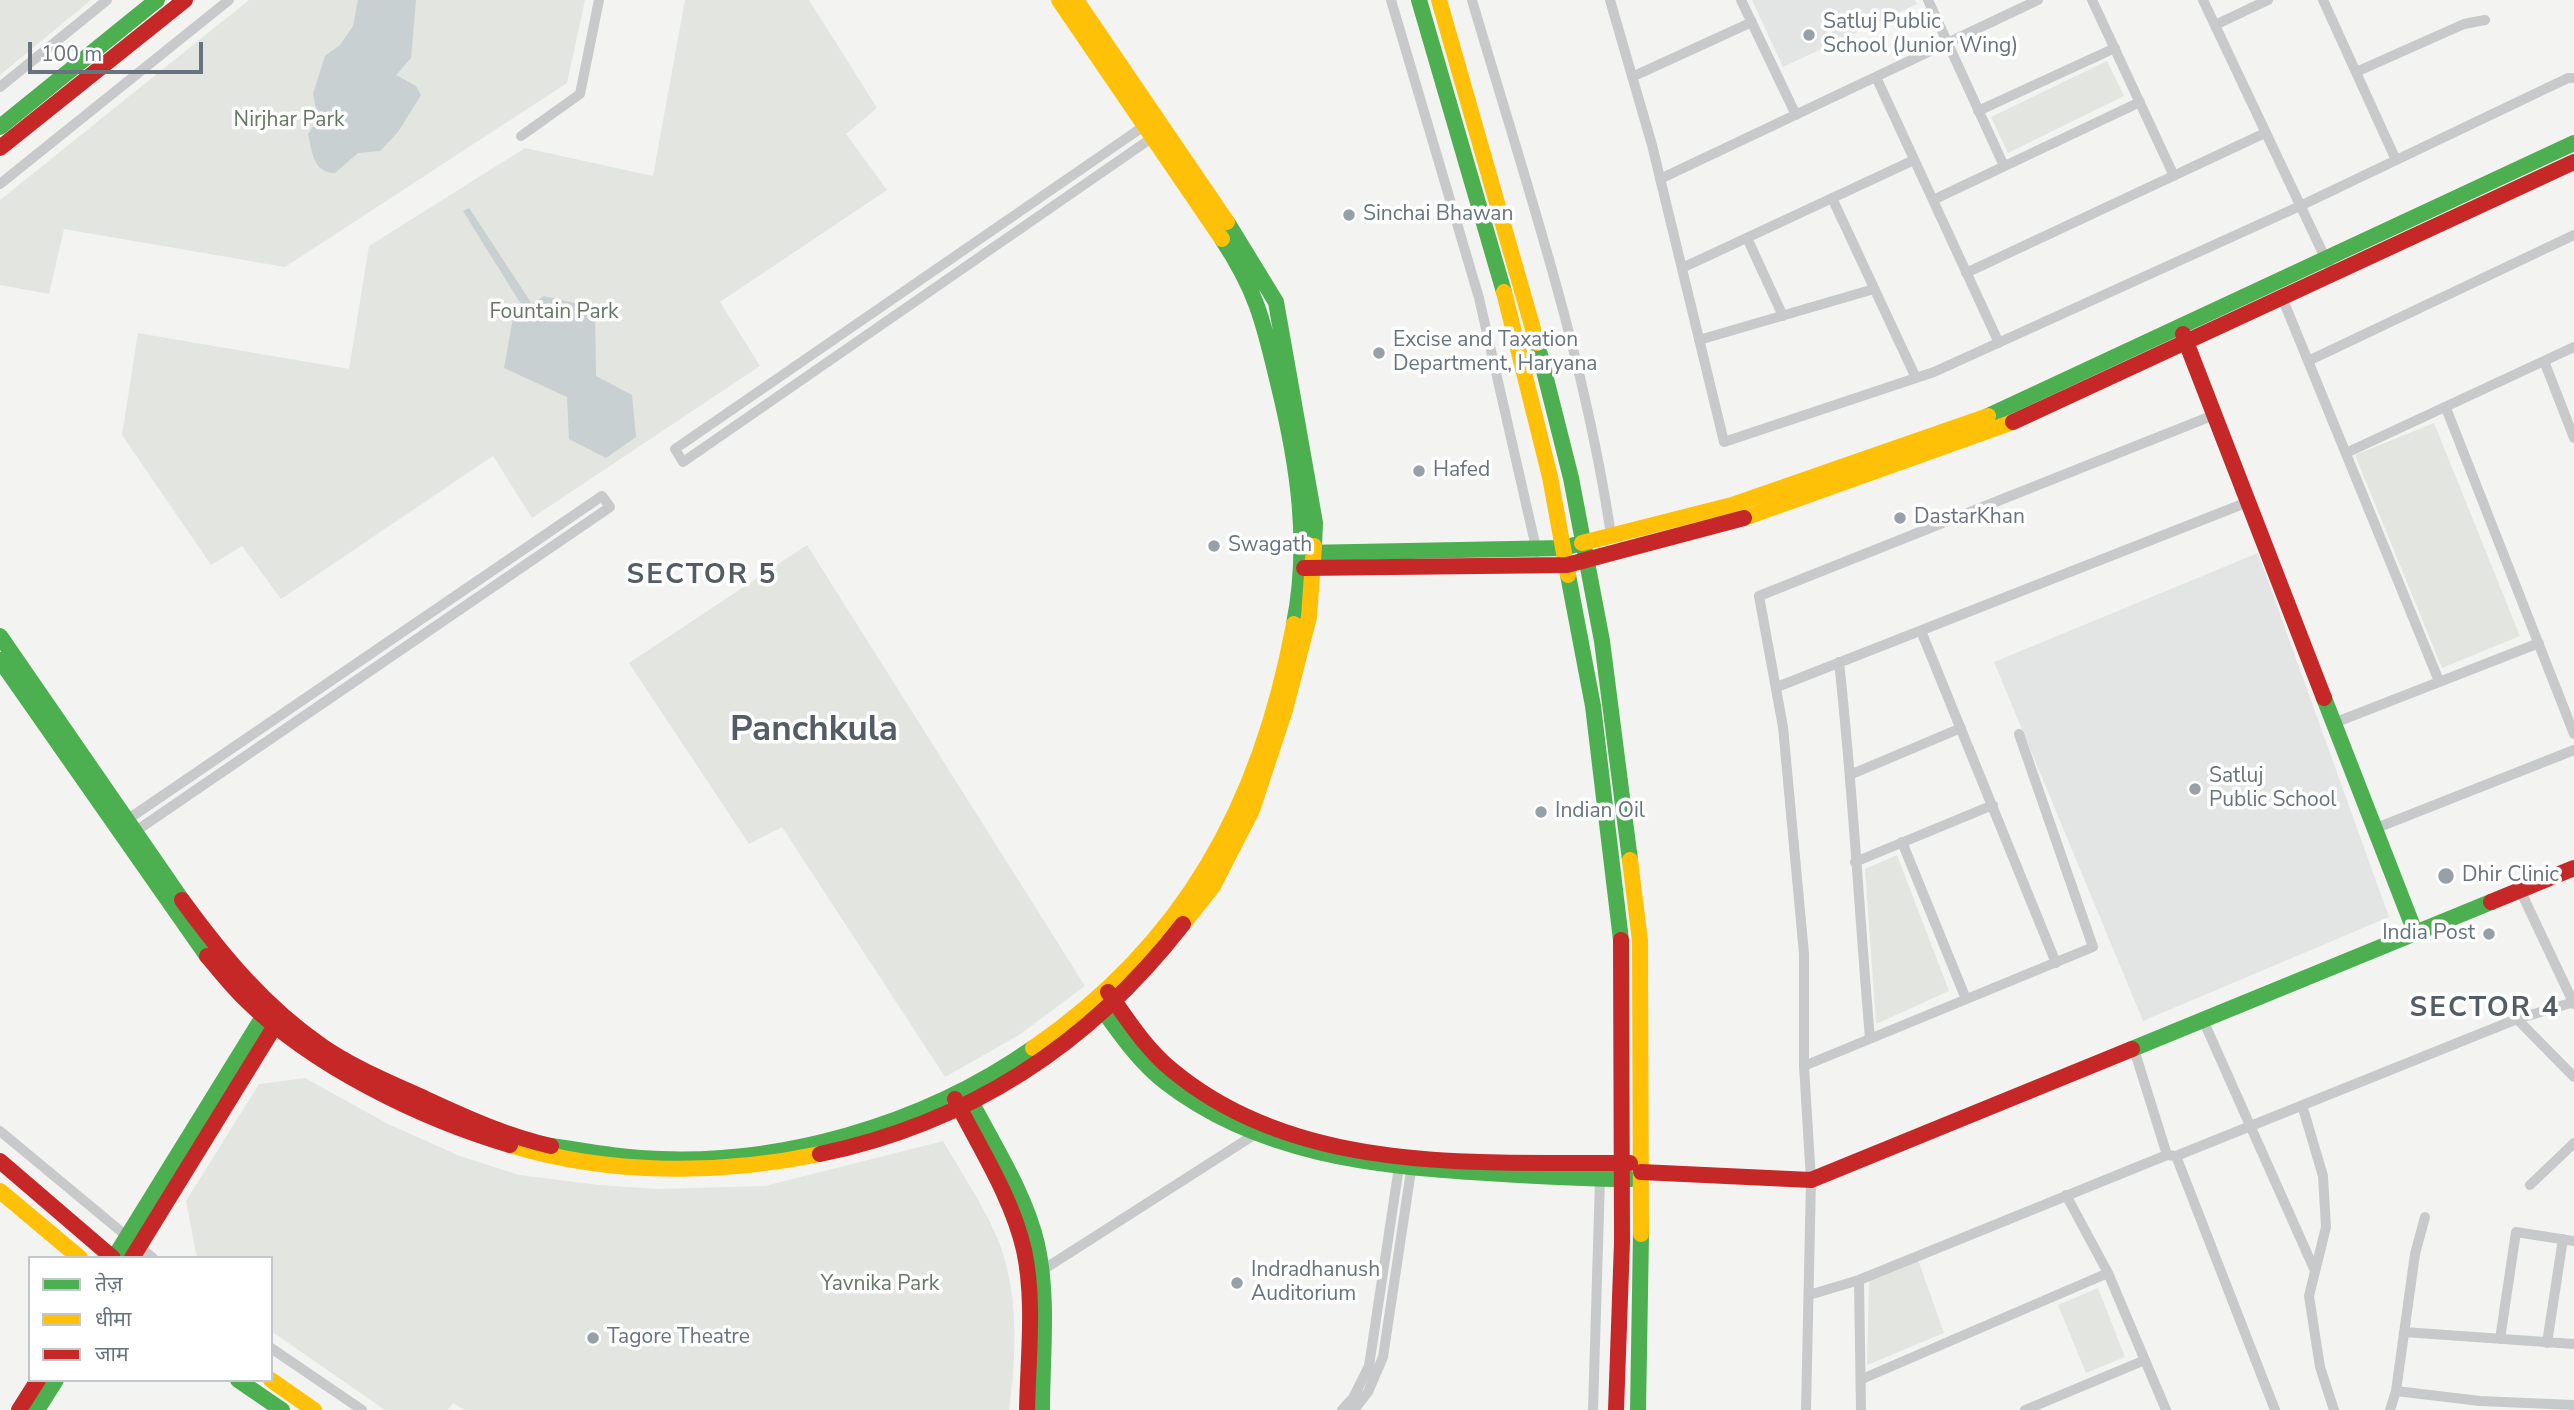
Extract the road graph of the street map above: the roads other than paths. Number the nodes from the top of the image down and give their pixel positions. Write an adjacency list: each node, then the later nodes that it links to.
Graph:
1 (107, 0): 28 (street)
2 (157, 0): 32 (street)
3 (185, 0): 37 (street)
4 (229, 0): 44 (street)
5 (599, 0): 35 (street)
6 (1059, 0): 33 (street)
7 (1076, 0): 33 (street)
8 (1391, 0): 74 (street)
9 (1472, 0): 71 (street)
10 (1610, 0): 25 (street)
11 (1741, 0): 20 (street)
12 (1928, 0): 22 (street)
13 (2038, 0): 22 (street)
14 (2092, 0): 23 (street)
15 (2203, 0): 21 (street)
16 (2268, 0): 21 (street)
17 (2323, 0): 24 (street)
18 (1428, 1): 73 (street); 75 (street)
19 (2485, 20): 24 (street)
20 (1752, 22): 25 (street); 31 (street)
21 (2215, 25): 34 (street)
22 (1947, 43): 26 (street); 30 (street)
23 (2115, 48): 29 (street); 30 (street)
24 (2356, 72): 39 (street)
25 (1632, 77): 43 (street)
26 (1876, 77): 31 (street); 38 (street)
27 (2574, 78): 39 (street)
28 (0, 87)
29 (2140, 102): 41 (street); 42 (street)
30 (1978, 111): 41 (street)
31 (1796, 115): 43 (street)
32 (0, 127)
33 (1154, 128): 33 (street); 77 (street)
34 (2265, 133): 42 (street); 47 (street)
35 (521, 136)
36 (2574, 143): 50 (street)
37 (0, 148)
38 (1914, 160): 45 (street); 46 (street)
39 (2396, 160): 47 (street)
40 (2574, 162): 50 (street)
41 (2004, 166): 46 (street)
42 (2174, 176): 52 (street)
43 (1660, 179): 51 (street)
44 (0, 184)
45 (1832, 198): 49 (street); 53 (street)
46 (1933, 200): 52 (street)
47 (2300, 206): 50 (street); 58 (street)
48 (2574, 235): 60 (street)
49 (1747, 237): 51 (street); 55 (street)
50 (2329, 267): 54 (street)
51 (1682, 268): 57 (street)
52 (1966, 273): 58 (street)
53 (1874, 289): 55 (street); 62 (street)
54 (2279, 291): 56 (street); 60 (street)
55 (1783, 316): 57 (street)
56 (2184, 336): 64 (street); 71 (street); 76 (street)
57 (1699, 340): 62 (street)
58 (1999, 343): 62 (street)
59 (2574, 347): 61 (street)
60 (2308, 361): 66 (street)
61 (2544, 361): 63 (street); 65 (street)
62 (1916, 378)
63 (2446, 408): 66 (street); 82 (street)
64 (2214, 415): 67 (street); 86 (street)
65 (2574, 438)
66 (2346, 453): 85 (street)
67 (2248, 502): 80 (street); 87 (street)
68 (588, 505): 69 (street); 69 (street); 70 (street)
69 (596, 516): 72 (street)
70 (559, 526): 72 (street); 95 (street)
71 (1611, 536): 73 (street)
72 (566, 537): 95 (street)
73 (1584, 542): 75 (street); 76 (street)
74 (1537, 548): 75 (street); 77 (street); 78 (street)
75 (1563, 548): 79 (street)
76 (1587, 559): 79 (street); 123 (street)
77 (1307, 561): 78 (street); 103 (street)
78 (1539, 565): 79 (street)
79 (1567, 565): 122 (street)
80 (1922, 631): 84 (street); 88 (street)
81 (0, 636): 95 (street)
82 (2539, 643): 85 (street); 90 (street)
83 (0, 660): 95 (street)
84 (1839, 662): 86 (street); 92 (street)
85 (2439, 681): 87 (street)
86 (1777, 687): 110 (street)
87 (2334, 723): 94 (street)
88 (1961, 728): 92 (street); 93 (street)
89 (2019, 734): 101 (street)
90 (2574, 734)
91 (2574, 750): 94 (street)
92 (1852, 774): 97 (street)
93 (1993, 805): 96 (street); 101 (street)
94 (2374, 829): 100 (street)
95 (125, 830): 105 (street)
96 (1902, 842): 97 (street); 102 (street)
97 (1855, 862): 108 (street)
98 (2574, 868): 99 (street)
99 (2520, 890): 100 (street); 104 (street)
100 (2415, 932): 107 (street)
101 (2056, 963): 102 (street)
102 (1966, 999): 108 (street)
103 (1105, 1000): 112 (street); 115 (street); 117 (street)
104 (2574, 1003): 106 (street)
105 (273, 1015): 112 (street); 131 (street)
106 (2518, 1018): 111 (street); 113 (street)
107 (2203, 1020): 109 (street); 114 (street)
108 (1870, 1038): 110 (street)
109 (2133, 1046): 119 (street); 125 (street)
110 (1804, 1066): 125 (street)
111 (2574, 1077)
112 (962, 1098): 137 (street)
113 (2302, 1105): 114 (street); 135 (street)
114 (2250, 1126): 119 (street); 135 (street)
115 (1269, 1128): 117 (street); 121 (street)
116 (0, 1131): 131 (street)
117 (1252, 1135): 121 (street); 137 (street)
118 (2574, 1143): 126 (street)
119 (2172, 1156): 128 (street); 169 (street)
120 (0, 1161): 133 (street)
121 (1406, 1161): 122 (street); 124 (street); 160 (street); 161 (street)
122 (1622, 1171): 123 (street); 124 (street); 163 (street)
123 (1641, 1172): 125 (street); 164 (street)
124 (1600, 1179): 162 (street)
125 (1811, 1180): 139 (street)
126 (2530, 1185)
127 (0, 1191): 132 (street)
128 (2066, 1195): 136 (street); 138 (street)
129 (2425, 1217): 140 (street)
130 (2569, 1240): 141 (street); 142 (street)
131 (132, 1247): 134 (street)
132 (78, 1256)
133 (112, 1256)
134 (149, 1256)
135 (2315, 1271): 170 (street)
136 (2108, 1273): 145 (street); 146 (street)
137 (1034, 1277): 158 (street); 159 (street)
138 (1859, 1280): 139 (street); 146 (street)
139 (1809, 1295): 165 (street)
140 (2404, 1332): 141 (street); 151 (street)
141 (2500, 1339): 142 (street)
142 (2547, 1343): 143 (street)
143 (2574, 1344)
144 (273, 1349): 157 (street)
145 (2145, 1360): 167 (street); 168 (street)
146 (1862, 1379): 166 (street)
147 (273, 1381): 156 (street)
148 (37, 1382): 153 (street)
149 (55, 1382): 154 (street)
150 (241, 1382): 155 (street)
151 (2396, 1391): 152 (street); 171 (street)
152 (2574, 1405)
153 (19, 1410)
154 (37, 1410)
155 (282, 1410)
156 (314, 1410)
157 (362, 1410)
158 (1027, 1410)
159 (1042, 1410)
160 (1342, 1410)
161 (1354, 1410)
162 (1593, 1410)
163 (1616, 1410)
164 (1638, 1410)
165 (1806, 1410)
166 (1861, 1410)
167 (2025, 1410)
168 (2166, 1410)
169 (2275, 1410)
170 (2334, 1410)
171 (2390, 1410)

